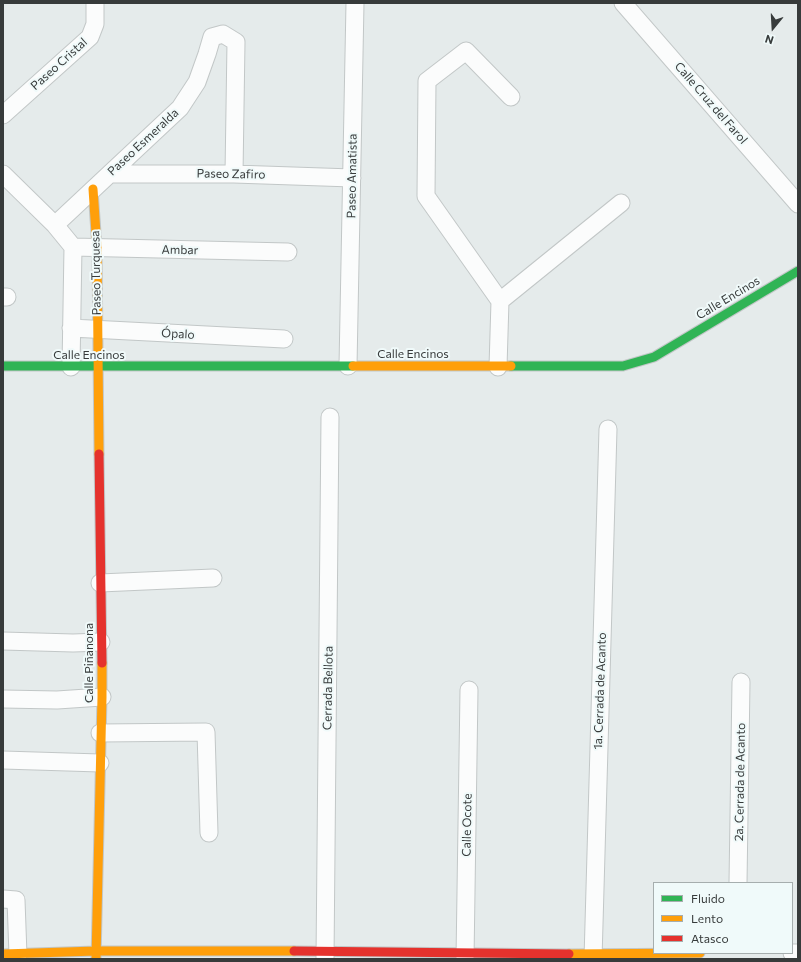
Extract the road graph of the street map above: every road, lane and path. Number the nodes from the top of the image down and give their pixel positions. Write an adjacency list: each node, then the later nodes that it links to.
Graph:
1 (95, 3): 5 (street, Paseo Cristal)
2 (355, 3): 9 (street, Paseo Amatista)
3 (623, 3): 12 (street, Calle Cruz del Farol)
4 (511, 96): 18 (street)
5 (3, 115)
6 (3, 174): 13 (street)
7 (110, 174): 8 (street, Paseo Zafiro); 8 (street, Paseo Esmeralda); 10 (street, Paseo Esmeralda)
8 (234, 174): 9 (street, Paseo Zafiro)
9 (352, 178): 23 (street, Paseo Amatista)
10 (93, 189): 13 (street, Paseo Esmeralda); 15 (street, Paseo Turquesa)
11 (621, 203): 18 (street)
12 (798, 204)
13 (55, 225): 14 (street)
14 (73, 247): 15 (street, Ambar); 19 (street)
15 (96, 248): 16 (street, Ambar); 20 (street, Paseo Turquesa)
16 (288, 252)
17 (798, 270): 26 (street, Calle Encinos)
18 (500, 301): 26 (street)
19 (72, 328): 20 (street, Ópalo); 24 (street)
20 (97, 330): 21 (street, Ópalo); 25 (street, Paseo Turquesa)
21 (284, 339)
22 (3, 366): 24 (street, Calle Encinos)
23 (348, 366): 25 (street, Calle Encinos); 26 (street, Calle Encinos)
24 (71, 367): 25 (street, Calle Encinos)
25 (98, 367): 30 (street, Calle Piñanona)
26 (498, 367)
27 (330, 417): 47 (street, Cerrada Bellota)
28 (608, 429): 49 (street, 1a. Cerrada de Acanto)
29 (213, 578): 30 (street)
30 (100, 583): 32 (street, Calle Piñanona)
31 (3, 641): 32 (street)
32 (101, 642): 35 (street, Calle Piñanona)
33 (741, 682): 41 (street, 2a. Cerrada de Acanto)
34 (469, 690): 48 (street, Calle Ocote)
35 (102, 697): 36 (street); 37 (street, Calle Piñanona)
36 (3, 699)
37 (100, 734): 39 (street, Calle Piñanona); 40 (street)
38 (3, 760): 39 (street)
39 (100, 763): 45 (street, Calle Piñanona)
40 (209, 833)
41 (738, 882)
42 (3, 899): 43 (street)
43 (11, 954): 45 (street)
44 (673, 954): 49 (street)
45 (96, 955): 46 (street)
46 (185, 955): 47 (street)
47 (325, 956): 48 (street)
48 (465, 956): 49 (street)
49 (593, 957)

